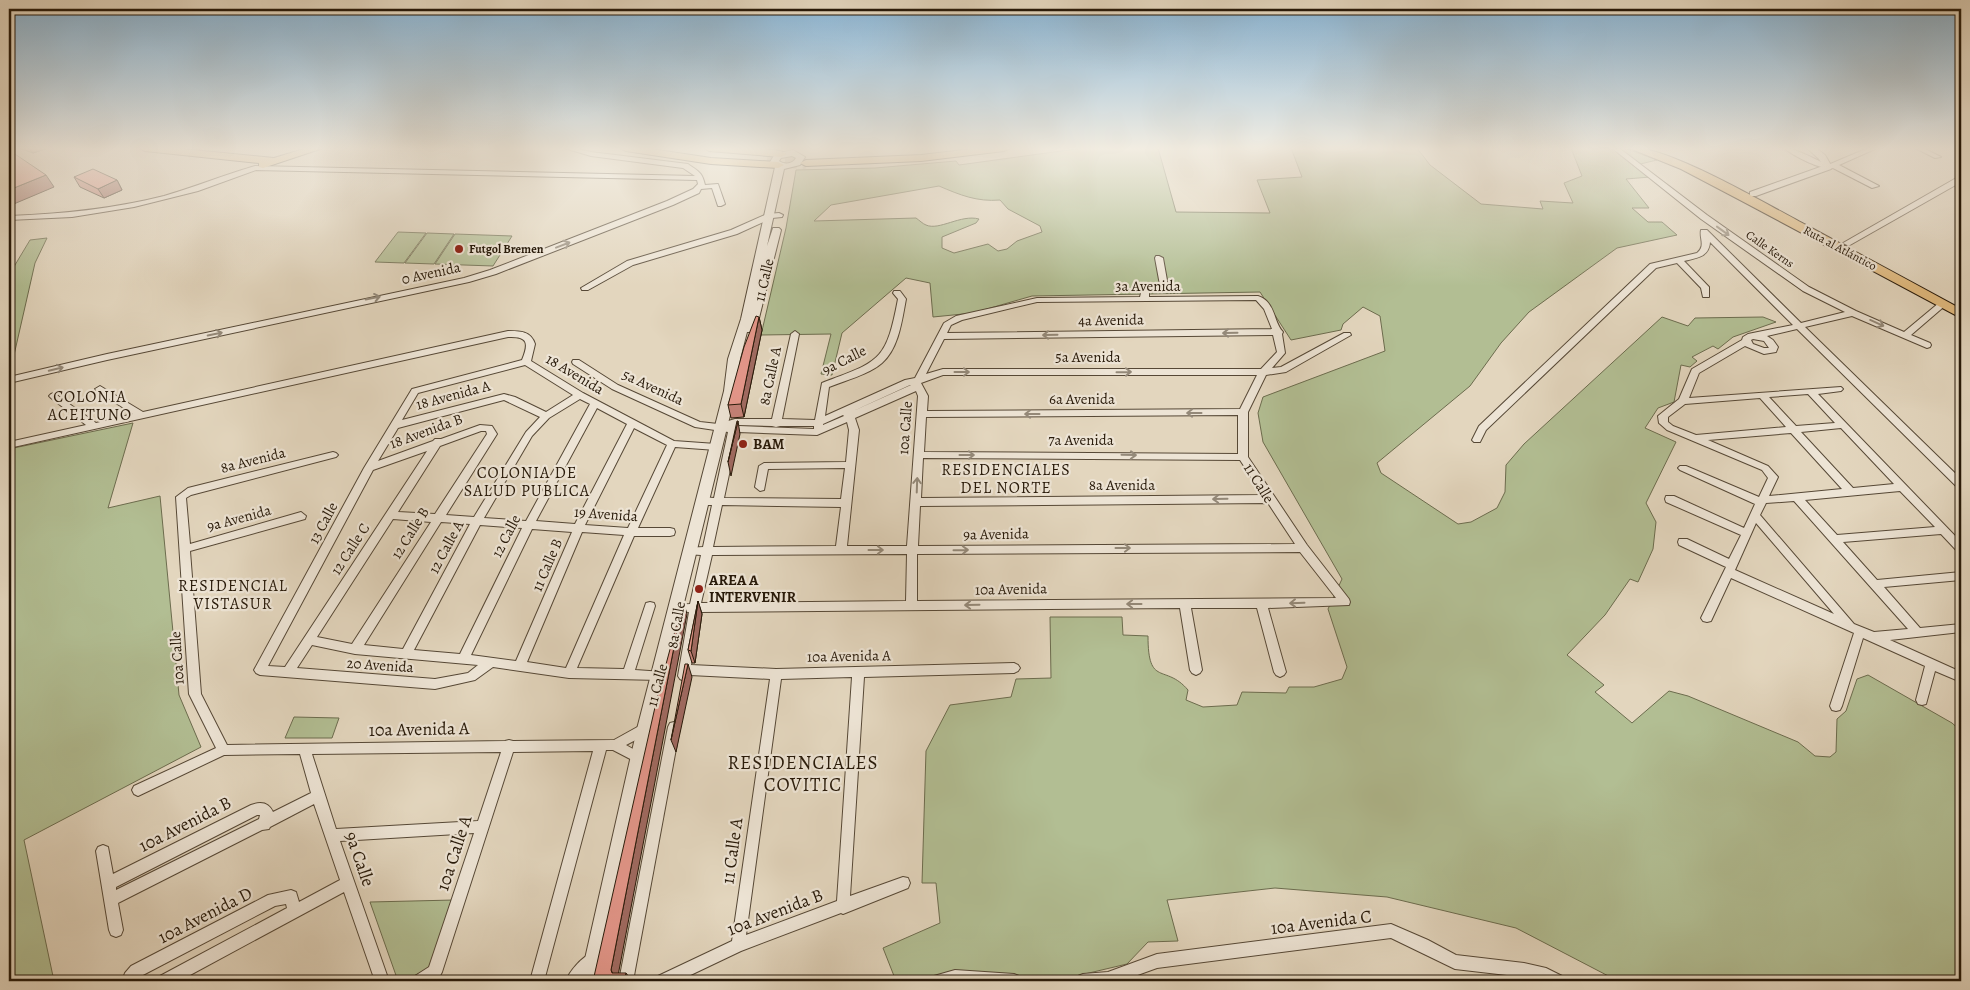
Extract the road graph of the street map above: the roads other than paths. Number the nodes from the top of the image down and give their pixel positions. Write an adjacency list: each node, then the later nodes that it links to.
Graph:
1 (177, 194): 12 (street)
2 (683, 194): 43 (street, 0 Avenida, one-way to 2)
3 (718, 194): 9 (street)
4 (780, 194): 10 (street, 11 Calle)
5 (1675, 194): 11 (street, Calle Kerns)
6 (1736, 194): 23 (main road, Ruta al Atlántico)
7 (1753, 194): 14 (main road, Ruta al Atlántico)
8 (1933, 194): 14 (street)
9 (721, 204)
10 (774, 216): 17 (street); 64 (street, 11 Calle)
11 (1704, 217): 13 (street); 25 (street, Calle Kerns, one-way to 25)
12 (9, 218)
13 (1704, 232): 16 (street); 27 (street)
14 (1847, 242): 24 (main road, Ruta al Atlántico)
15 (1159, 258): 22 (street)
16 (1679, 260): 19 (street); 69 (street)
17 (585, 288)
18 (897, 293): 65 (street, 9a Calle)
19 (1706, 295)
20 (1258, 298): 22 (street, 3a Avenida); 28 (street, 11 Calle)
21 (1037, 300): 22 (street, 3a Avenida); 32 (street, 10a Calle)
22 (1144, 300)
23 (1943, 304): 26 (main road, Ruta al Atlántico); 34 (street)
24 (1961, 304)
25 (1853, 313): 27 (street); 34 (street, Calle Kerns, one-way to 34)
26 (1961, 314)
27 (1798, 324): 29 (street); 80 (street)
28 (1279, 332): 32 (street, 4a Avenida, one-way to 32); 42 (street, 11 Calle)
29 (1771, 332): 33 (street); 36 (street)
30 (795, 334): 60 (street, 8a Calle A)
31 (1347, 335): 42 (street, 5a Avenida)
32 (942, 336): 44 (street, 10a Calle)
33 (1756, 336): 35 (street); 36 (street)
34 (1905, 336): 37 (street, Calle Kerns)
35 (1746, 342): 38 (street); 39 (street)
36 (1773, 344): 39 (street)
37 (1927, 345)
38 (1734, 351): 39 (street); 52 (street)
39 (1764, 351)
40 (526, 362): 47 (street, 18 Avenida); 49 (street, 18 Avenida); 57 (street)
41 (576, 362): 64 (street, 5a Avenida)
42 (1264, 372): 44 (street, 5a Avenida, one-way to 42); 54 (street, 11 Calle)
43 (9, 380)
44 (916, 382): 55 (street, 5a Avenida); 56 (street, 10a Calle)
45 (100, 389): 57 (street)
46 (1838, 390): 48 (street)
47 (415, 392): 63 (street, 13 Calle)
48 (1811, 392): 50 (street); 61 (street)
49 (580, 395): 53 (street, 18 Avenida); 58 (street, 12 Calle A)
50 (1762, 395): 52 (street); 66 (street)
51 (54, 396): 62 (street)
52 (1683, 401): 68 (street)
53 (596, 403): 59 (street, 18 Avenida); 98 (street, 12 Calle)
54 (1243, 412): 56 (street, 6a Avenida, one-way to 56); 76 (street, 11 Calle)
55 (847, 414): 65 (street, 5a Avenida); 77 (street)
56 (921, 414): 74 (street, 10a Calle)
57 (142, 416): 62 (street)
58 (546, 416): 63 (street, 18 Avenida A); 97 (street, 12 Calle A)
59 (632, 423): 71 (street, 18 Avenida); 99 (street, 11 Calle B)
60 (776, 424): 64 (street, 5a Avenida); 65 (street, 5a Avenida)
61 (1843, 425): 66 (street); 82 (street)
62 (94, 426): 72 (street)
63 (393, 426): 78 (street, 13 Calle)
64 (730, 426): 65 (street, 5a Avenida); 73 (street, 11 Calle); 89 (street, 8a Calle)
65 (818, 427)
66 (1793, 429): 68 (street); 83 (street)
67 (492, 434): 70 (street, 18 Avenida B); 96 (street, 12 Calle B)
68 (1694, 438): 90 (street)
69 (1477, 440)
70 (438, 441): 78 (street, 18 Avenida B); 93 (street, 12 Calle C)
71 (672, 444): 73 (street, 18 Avenida); 101 (street)
72 (9, 445)
73 (716, 447): 88 (street, 11 Calle)
74 (918, 455): 76 (street, 7a Avenida, one-way to 76); 91 (street, 10a Calle, one-way to 74)
75 (333, 456): 84 (street, 8a Avenida)
76 (1243, 457): 86 (street, 11 Calle)
77 (849, 465): 81 (street); 92 (street)
78 (369, 468): 136 (street, 13 Calle)
79 (1683, 468): 90 (street)
80 (1961, 485)
81 (760, 487)
82 (1903, 487): 83 (street); 100 (street)
83 (1851, 492): 85 (street)
84 (181, 497): 108 (street, 10a Calle)
85 (1797, 497): 90 (street); 104 (street)
86 (1268, 498): 91 (street, 8a Avenida, one-way to 91); 106 (street, 11 Calle)
87 (1670, 499): 103 (street)
88 (702, 501): 89 (street); 109 (street, 11 Calle)
89 (720, 501): 92 (street); 111 (street, 8a Calle)
90 (1761, 501): 94 (street)
91 (916, 502): 112 (street, 10a Calle)
92 (846, 503): 110 (street)
93 (391, 515): 96 (street, 19 Avenida); 128 (street, 12 Calle C)
94 (1755, 515): 103 (street); 125 (street)
95 (301, 516): 108 (street, 9a Avenida)
96 (438, 517): 97 (street, 19 Avenida); 129 (street, 12 Calle B)
97 (478, 520): 98 (street, 19 Avenida); 130 (street, 12 Calle A)
98 (530, 524): 99 (street, 19 Avenida); 131 (street, 12 Calle)
99 (579, 527): 101 (street, 19 Avenida); 134 (street, 11 Calle B)
100 (1944, 530): 104 (street); 107 (street)
101 (631, 532): 102 (street, 19 Avenida); 142 (street)
102 (670, 532)
103 (1746, 533): 113 (street)
104 (1834, 539): 115 (street)
105 (1683, 542): 113 (street)
106 (1303, 548): 112 (street, 9a Avenida, one-way to 106); 116 (street, 11 Calle)
107 (1961, 548)
108 (184, 549): 156 (street, 10a Calle)
109 (690, 550): 111 (street, 9a Avenida); 121 (street, 11 Calle)
110 (841, 550): 111 (street, 9a Avenida); 112 (street, 9a Avenida, one-way to 112)
111 (708, 551): 122 (street, 8a Calle)
112 (912, 551): 120 (street, 10a Calle)
113 (1730, 569): 123 (street); 125 (street)
114 (1961, 576): 115 (street)
115 (1874, 584): 126 (street)
116 (1345, 602): 118 (street, 10a Avenida, one-way to 118)
117 (1185, 604): 118 (street, 10a Avenida); 120 (street, 10a Avenida, one-way to 120); 138 (street)
118 (1261, 604): 140 (street)
119 (650, 606): 144 (street)
120 (911, 606): 122 (street, 10a Avenida)
121 (677, 608): 122 (street, 10a Avenida); 145 (street, 11 Calle)
122 (695, 608): 137 (street, 8a Calle)
123 (1707, 618)
124 (1961, 628): 126 (street)
125 (1856, 630): 127 (street); 149 (street)
126 (1917, 632): 127 (street)
127 (1872, 637): 133 (street)
128 (309, 640): 129 (street, 20 Avenida); 141 (street, 12 Calle C)
129 (356, 649): 130 (street, 20 Avenida)
130 (406, 655): 131 (street, 20 Avenida)
131 (463, 660): 132 (street, 20 Avenida)
132 (491, 662): 134 (street, 20 Avenida); 141 (street, 20 Avenida)
133 (1931, 664): 146 (street); 148 (street)
134 (520, 666): 142 (street, 20 Avenida)
135 (1014, 668): 139 (street, 10a Avenida A)
136 (260, 670): 141 (street, 20 Avenida)
137 (685, 670): 143 (street, 10a Avenida A); 147 (street, 8a Calle)
138 (1196, 670)
139 (858, 672): 143 (street, 10a Avenida A); 168 (street)
140 (1280, 672)
141 (288, 673)
142 (569, 673): 144 (street, 20 Avenida)
143 (776, 674): 171 (street, 11 Calle A)
144 (628, 675): 145 (street, 20 Avenida)
145 (660, 675): 151 (street, 11 Calle)
146 (1961, 677)
147 (681, 690)
148 (1922, 700)
149 (1836, 706)
150 (678, 709): 180 (street)
151 (645, 729): 154 (street, 10a Avenida A); 157 (street, 11 Calle)
152 (509, 745): 153 (street, 10a Avenida A); 155 (street, 10a Avenida A); 161 (street, 10a Calle A)
153 (601, 745): 154 (street, 10a Avenida A); 177 (street)
154 (615, 745): 157 (street, 10a Avenida A)
155 (304, 748): 156 (street, 10a Avenida A); 159 (street, 9a Calle)
156 (223, 750): 158 (street)
157 (638, 758): 172 (street, 11 Calle)
158 (138, 790)
159 (318, 796): 160 (street); 162 (street, 9a Calle)
160 (264, 825): 165 (street, 10a Avenida B); 167 (street)
161 (482, 827): 162 (street); 176 (street, 10a Calle A)
162 (332, 835): 164 (street, 9a Calle)
163 (103, 851): 165 (street)
164 (349, 882): 169 (street); 175 (street, 9a Calle)
165 (109, 883): 167 (street)
166 (903, 883): 168 (street, 10a Avenida B)
167 (112, 899): 170 (street)
168 (843, 907): 171 (street, 10a Avenida B)
169 (295, 911): 173 (street, 10a Avenida D); 174 (street)
170 (116, 930)
171 (738, 945): 181 (street, 10a Avenida B)
172 (595, 954): 178 (street); 179 (street, 11 Calle)
173 (129, 981)
174 (165, 981)
175 (381, 981)
176 (420, 981)
177 (537, 981)
178 (574, 981)
179 (589, 981)
180 (626, 981)
181 (663, 981)
182 (939, 981): 183 (street)
183 (1014, 981)
184 (1083, 981): 185 (street, 10a Avenida C)
185 (1557, 981)

